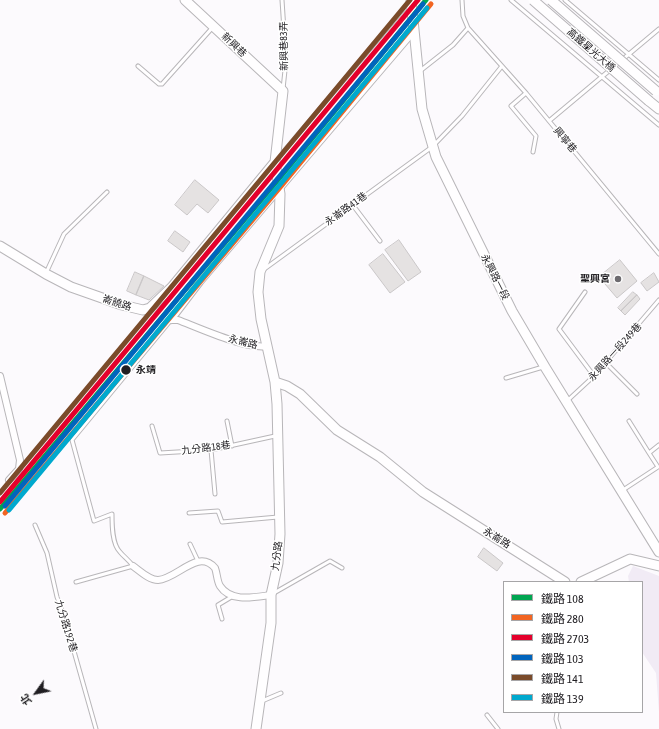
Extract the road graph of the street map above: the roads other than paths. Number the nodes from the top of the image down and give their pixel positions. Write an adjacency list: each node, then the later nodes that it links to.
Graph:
1 (184, 0): 9 (street, 新興巷)
2 (282, 0): 19 (lane, 新興巷83弄)
3 (411, 0): 12 (street, 永興路一段); 27 (lane)
4 (462, 0): 10 (lane)
5 (510, 0): 17 (lane)
6 (533, 0): 22 (street, 高鐵星光大橋, bridge)
7 (551, 0): 20 (street, 高鐵星光大橋, bridge)
8 (565, 0): 13 (lane)
9 (214, 26): 14 (lane); 19 (street, 新興巷)
10 (468, 28): 15 (lane, 興寧巷); 16 (lane)
11 (659, 29): 13 (lane)
12 (414, 31): 16 (street, 永興路一段); 28 (street)
13 (629, 54): 17 (lane); 18 (lane)
14 (138, 66)
15 (502, 66): 21 (lane, 興寧巷); 25 (lane, 永崙路41巷)
16 (417, 73): 25 (street, 永興路一段)
17 (601, 77): 23 (lane); 24 (lane)
18 (659, 80)
19 (283, 91): 27 (street)
20 (658, 92)
21 (526, 93): 23 (lane, 興寧巷); 26 (lane)
22 (659, 109)
23 (549, 121): 33 (lane, 興寧巷)
24 (659, 125)
25 (432, 147): 30 (lane, 永崙路41巷); 41 (street, 永興路一段)
26 (533, 152)
27 (275, 162): 28 (street); 35 (street, 崙饒路)
28 (279, 190): 34 (street); 38 (street)
29 (107, 192): 35 (lane)
30 (352, 204): 31 (lane); 34 (lane, 永崙路41巷)
31 (380, 241)
32 (0, 246): 35 (street, 崙饒路)
33 (659, 254)
34 (260, 272): 39 (street)
35 (46, 274)
36 (585, 292): 43 (lane)
37 (659, 300): 40 (lane, 永興路一段249巷)
38 (171, 320): 39 (street, 永崙路); 65 (lane)
39 (268, 346): 45 (street, 永崙路)
40 (606, 363): 43 (lane, 永興路一段249巷); 46 (lane)
41 (545, 367): 44 (lane); 47 (street, 永興路一段)
42 (0, 376): 56 (street)
43 (594, 376): 47 (lane, 永興路一段249巷)
44 (506, 378)
45 (275, 382): 51 (street, 九分路); 68 (street, 永崙路)
46 (637, 394)
47 (566, 401): 57 (street, 永興路一段)
48 (227, 421): 53 (lane)
49 (629, 421): 55 (lane)
50 (152, 426): 54 (lane, 九分路18巷)
51 (279, 436): 53 (lane, 九分路18巷); 60 (street, 九分路)
52 (659, 445): 55 (lane)
53 (232, 446): 54 (lane, 九分路18巷)
54 (211, 450): 58 (lane)
55 (649, 453): 57 (lane)
56 (8, 480)
57 (622, 490): 63 (street, 永興路一段)
58 (215, 494)
59 (189, 513): 60 (lane)
60 (280, 516): 71 (street, 九分路)
61 (35, 525): 78 (lane, 九分路192巷)
62 (190, 544): 64 (lane)
63 (659, 552)
64 (198, 561): 65 (street); 72 (street)
65 (133, 566): 70 (lane)
66 (659, 566): 69 (street)
67 (342, 568): 71 (lane)
68 (563, 581)
69 (583, 581)
70 (76, 582)
71 (271, 595): 72 (street); 75 (street, 九分路)
72 (233, 596): 73 (lane)
73 (222, 619)
74 (282, 693): 75 (lane)
75 (260, 702): 79 (street, 九分路)
76 (557, 713): 81 (lane)
77 (487, 715): 80 (lane)
78 (96, 729)
79 (256, 729)
80 (498, 729)
81 (560, 729)

